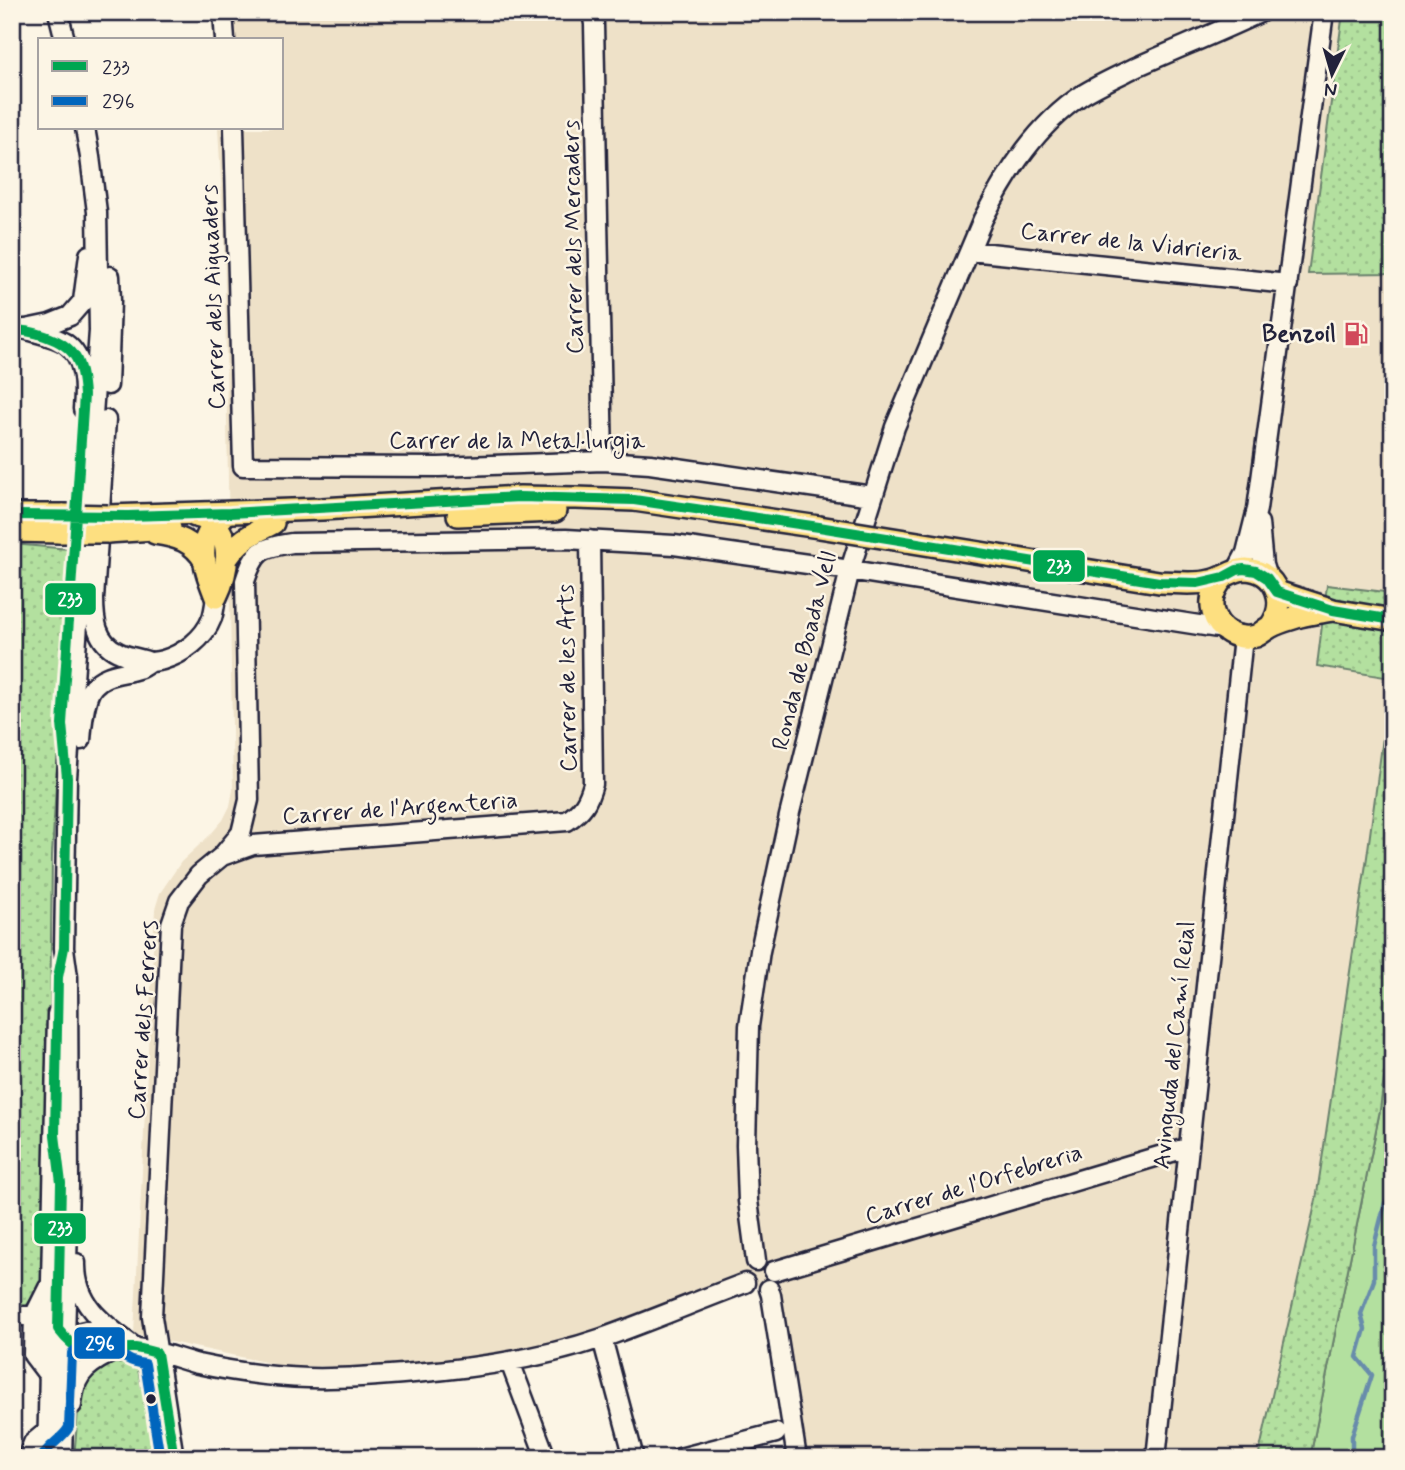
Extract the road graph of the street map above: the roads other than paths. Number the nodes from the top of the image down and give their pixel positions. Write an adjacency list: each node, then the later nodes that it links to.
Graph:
1 (223, 12): 5 (street)
2 (592, 12): 13 (street, Carrer dels Mercaders)
3 (1261, 12): 10 (street, Ronda de Boada Vell)
4 (1324, 12): 11 (street)
5 (225, 38)
6 (74, 130): 12 (street)
7 (85, 130): 9 (street)
8 (233, 130): 14 (street, Carrer dels Aiguaders)
9 (98, 239): 37 (street); 38 (street)
10 (970, 251): 11 (street, Carrer de la Vidrieria); 15 (street, Ronda de Boada Vell)
11 (1288, 284): 17 (street)
12 (18, 329): 38 (street)
13 (603, 461): 14 (street, Carrer de la Metal·lurgia); 15 (street, Carrer de la Metal·lurgia)
14 (243, 466)
15 (873, 496): 28 (street, Ronda de Boada Vell)
16 (686, 508): 19 (main road); 20 (main road); 30 (main road, bridge)
17 (1258, 509): 29 (street); 31 (street)
18 (12, 516): 21 (main road)
19 (222, 519): 20 (main road); 22 (main road); 24 (main road); 26 (main road); 27 (main road)
20 (273, 523): 26 (main road)
21 (62, 524): 22 (main road, bridge); 23 (main road)
22 (107, 524): 24 (main road)
23 (12, 531)
24 (135, 531): 27 (main road)
25 (590, 540): 28 (street); 39 (street, Carrer de les Arts); 40 (street, Carrer dels Ferrers)
26 (228, 557): 32 (main road)
27 (205, 561): 32 (main road)
28 (850, 570): 35 (street); 46 (street, Ronda de Boada Vell)
29 (1230, 574): 30 (main road); 31 (main road); 35 (main road)
30 (1159, 582): 35 (main road)
31 (1272, 585): 33 (main road); 36 (main road)
32 (216, 597): 37 (street)
33 (1333, 610): 34 (main road); 36 (main road)
34 (1393, 620)
35 (1227, 627): 36 (main road); 45 (street, Avinguda del Camí Reial)
36 (1270, 627)
37 (150, 662): 41 (street)
38 (67, 778): 41 (street)
39 (581, 812): 40 (street, Carrer de l'Argenteria)
40 (222, 856): 58 (street, Carrer dels Ferrers)
41 (64, 909): 42 (street)
42 (64, 948): 43 (street); 44 (street)
43 (69, 1040): 53 (street); 55 (street)
44 (55, 1135): 48 (street); 55 (street)
45 (1189, 1147): 47 (street, Carrer de l'Orfebreria); 72 (street, Avinguda del Camí Reial)
46 (756, 1261): 47 (street); 49 (street)
47 (774, 1271): 50 (street)
48 (52, 1282): 52 (street); 60 (street)
49 (745, 1283): 50 (street); 54 (street)
50 (769, 1289): 71 (street)
51 (12, 1316): 52 (street)
52 (34, 1316): 60 (street)
53 (111, 1330): 55 (street); 56 (street)
54 (601, 1338): 59 (street); 69 (street)
55 (64, 1339): 57 (street); 61 (street); 65 (street)
56 (136, 1348): 57 (street); 58 (street)
57 (116, 1350): 66 (street)
58 (157, 1353): 59 (street); 67 (street, Carrer dels Ferrers)
59 (510, 1362): 68 (street)
60 (49, 1376): 61 (street)
61 (47, 1432): 63 (street); 64 (street)
62 (776, 1433): 70 (street)
63 (27, 1458)
64 (47, 1458)
65 (62, 1458)
66 (69, 1458)
67 (174, 1458)
68 (546, 1458)
69 (634, 1458)
70 (680, 1458)
71 (797, 1458)
72 (1156, 1458)

